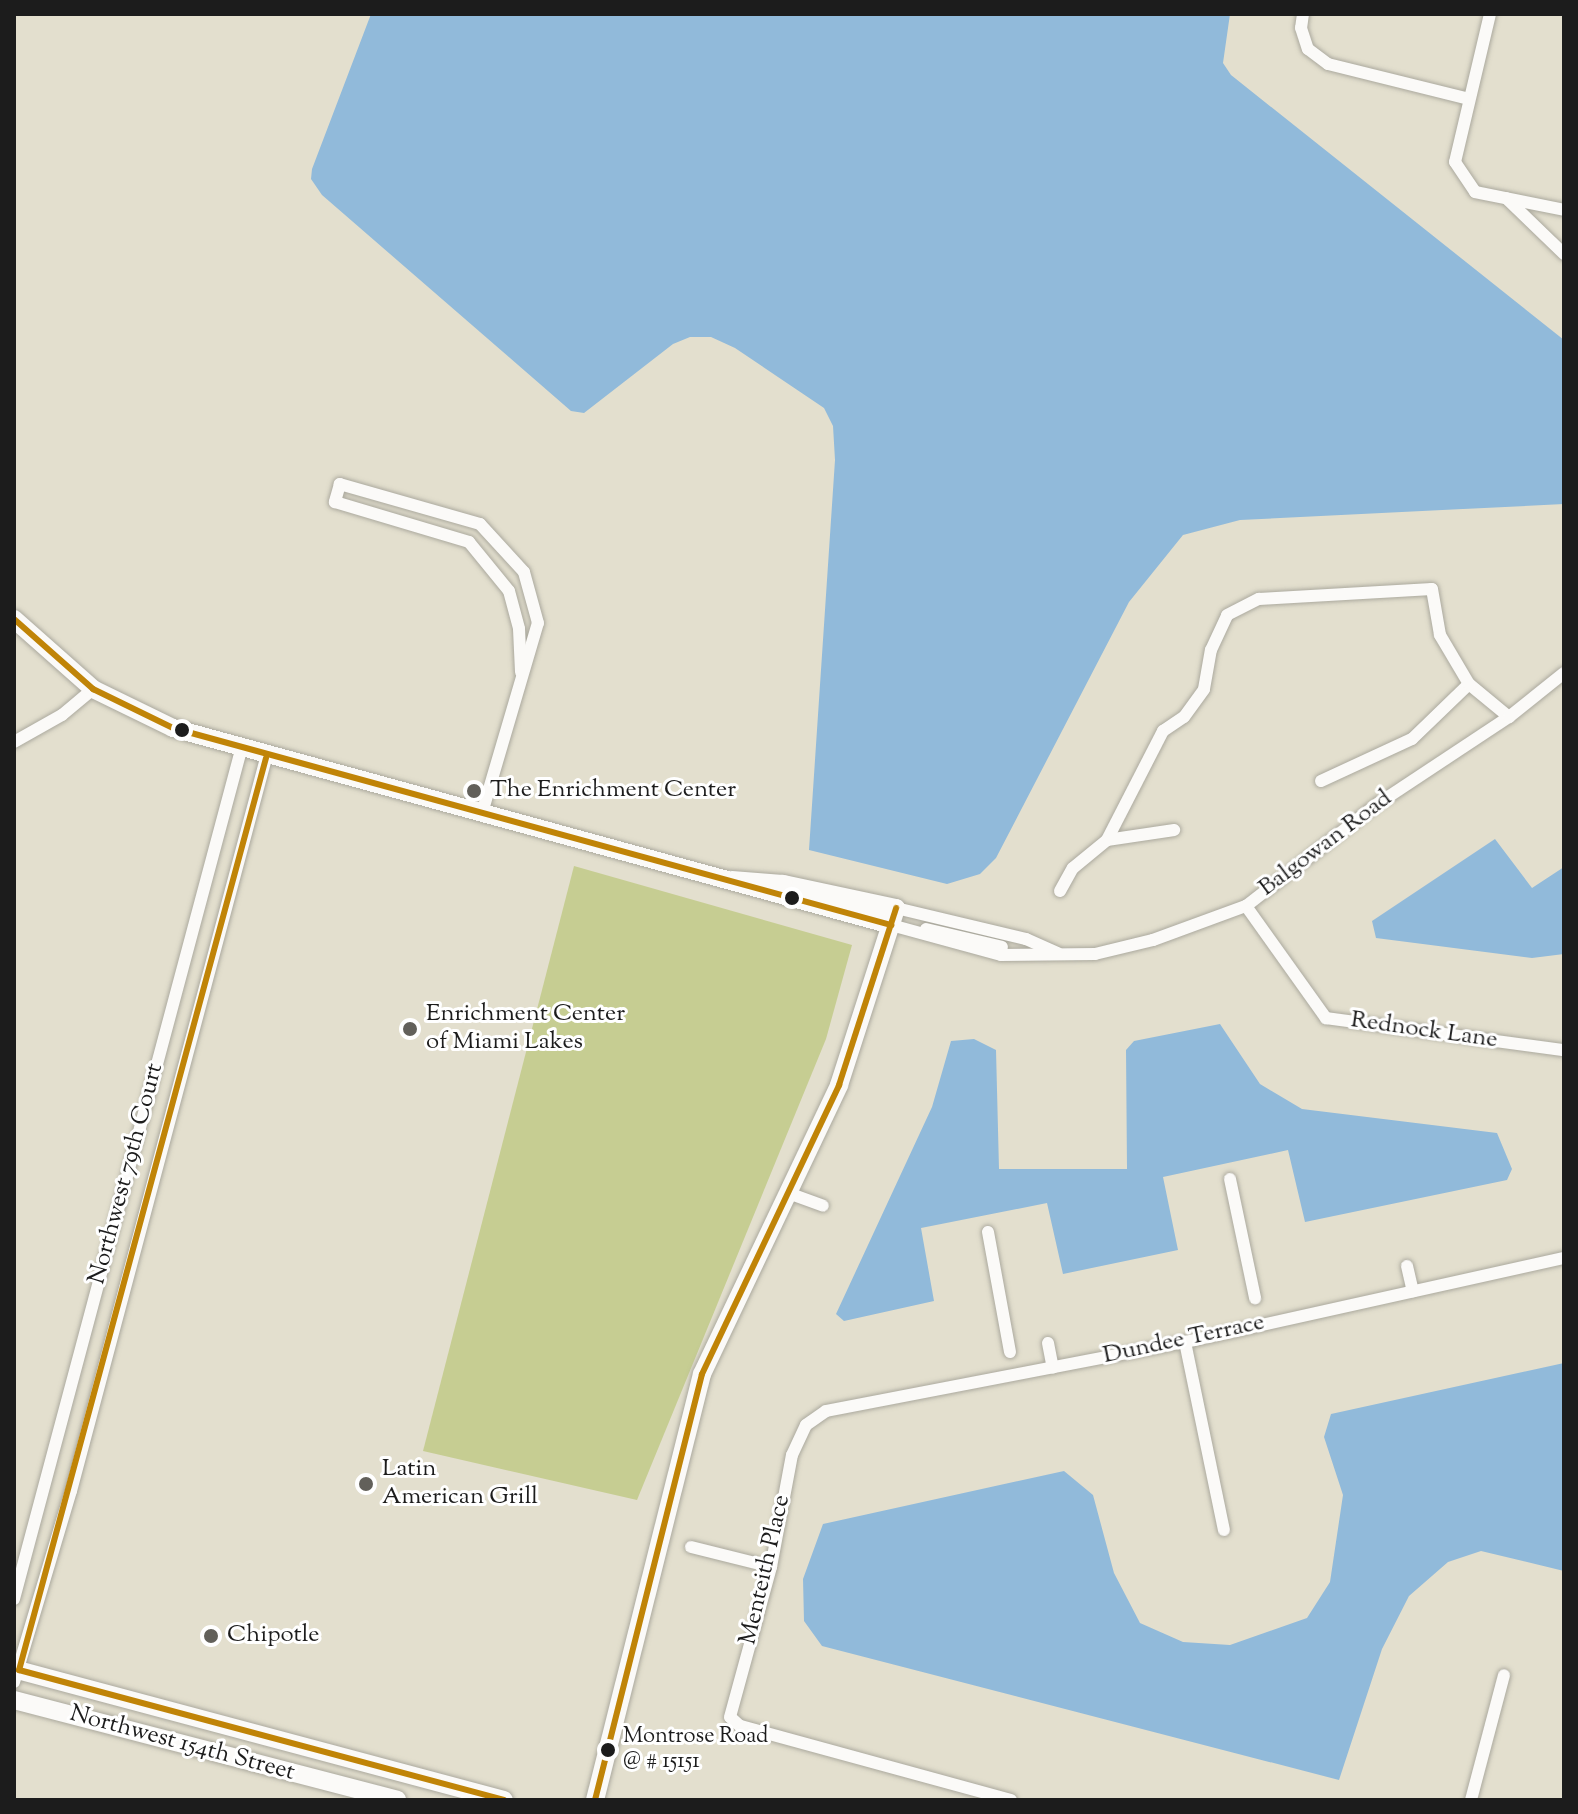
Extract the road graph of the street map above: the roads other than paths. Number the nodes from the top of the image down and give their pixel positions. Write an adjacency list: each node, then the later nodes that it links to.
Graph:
1 (1303, 14): 3 (street)
2 (1490, 14): 3 (street)
3 (1469, 99): 4 (street)
4 (1506, 198): 5 (street); 6 (street)
5 (1564, 210)
6 (1564, 254)
7 (14, 619): 11 (street)
8 (521, 672): 8 (street); 17 (street)
9 (1564, 673): 12 (street, Balgowan Road)
10 (1469, 684): 12 (street); 16 (street); 19 (street)
11 (93, 689): 13 (street); 14 (street)
12 (1509, 717): 21 (street, Balgowan Road)
13 (14, 742)
14 (241, 750): 15 (street); 41 (street, Northwest 79th Court)
15 (266, 758): 17 (street); 42 (street, Northwest 79th Court)
16 (1321, 781)
17 (482, 813): 22 (street)
18 (1174, 830): 19 (street)
19 (1107, 840): 20 (street)
20 (1060, 891)
21 (1246, 906): 23 (street, Balgowan Road); 24 (street, Rednock Lane)
22 (893, 917): 23 (street, Balgowan Road); 23 (street, Balgowan Road); 26 (street)
23 (1061, 954)
24 (1564, 1050)
25 (1230, 1179): 32 (street)
26 (788, 1193): 27 (street); 47 (street)
27 (823, 1206)
28 (988, 1232): 35 (street)
29 (1564, 1258): 31 (street, Dundee Terrace)
30 (1407, 1266): 31 (street)
31 (1413, 1291): 33 (street, Dundee Terrace)
32 (1255, 1298)
33 (1185, 1342): 36 (street, Dundee Terrace); 38 (street)
34 (1048, 1343): 36 (street)
35 (1010, 1352)
36 (1053, 1368): 37 (street, Dundee Terrace)
37 (806, 1425): 40 (street, Menteith Place)
38 (1224, 1530)
39 (691, 1547): 40 (street)
40 (771, 1567): 48 (street, Menteith Place)
41 (14, 1599)
42 (16, 1674): 46 (street, Northwest 154th Street)
43 (1504, 1675): 49 (street)
44 (14, 1700): 45 (street, Northwest 154th Street)
45 (397, 1800)
46 (504, 1800)
47 (595, 1800)
48 (1011, 1800)
49 (1471, 1800)

